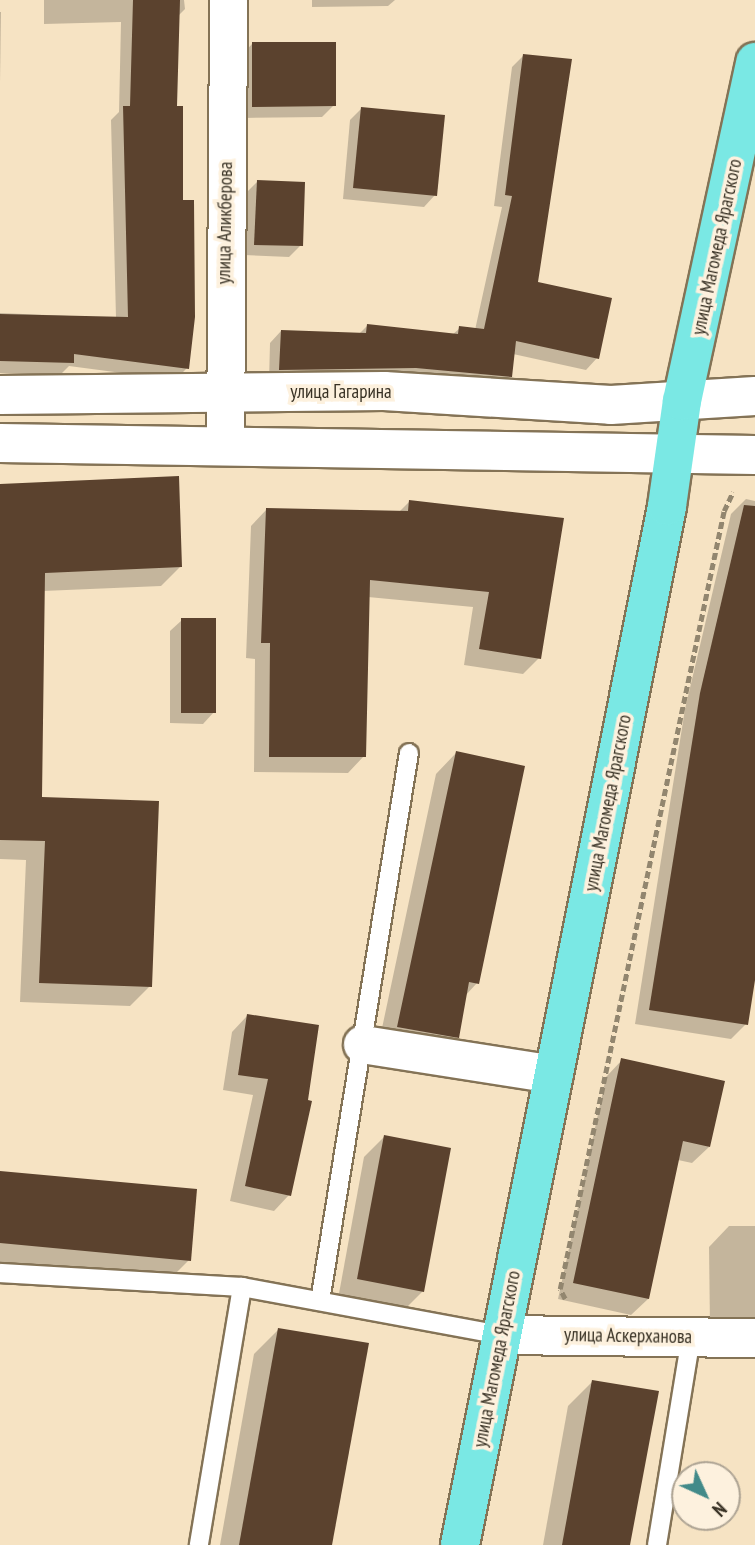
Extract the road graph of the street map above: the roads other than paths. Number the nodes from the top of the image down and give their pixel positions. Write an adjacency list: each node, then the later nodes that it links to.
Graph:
1 (228, 0): 4 (street, улица Аликберова)
2 (755, 62): 6 (main road, улица Магомеда Ярагского)
3 (0, 394): 4 (main road, улица Гагарина)
4 (222, 395): 6 (main road, улица Гагарина); 8 (street, улица Аликберова)
5 (755, 396): 6 (main road, улица Гагарина)
6 (682, 401): 10 (main road, улица Магомеда Ярагского)
7 (0, 443): 8 (main road)
8 (225, 446): 10 (main road)
9 (755, 455): 10 (main road)
10 (673, 456): 13 (main road, улица Магомеда Ярагского)
11 (409, 752): 12 (lane)
12 (362, 1044): 13 (street); 16 (lane)
13 (554, 1074): 17 (main road, улица Магомеда Ярагского)
14 (0, 1273): 15 (lane)
15 (242, 1287): 16 (lane); 20 (lane)
16 (320, 1301): 17 (lane)
17 (502, 1335): 18 (main road, улица Аскерханова); 21 (main road, улица Магомеда Ярагского)
18 (691, 1337): 19 (main road, улица Аскерханова); 22 (lane)
19 (755, 1338)
20 (200, 1545)
21 (460, 1545)
22 (657, 1545)

